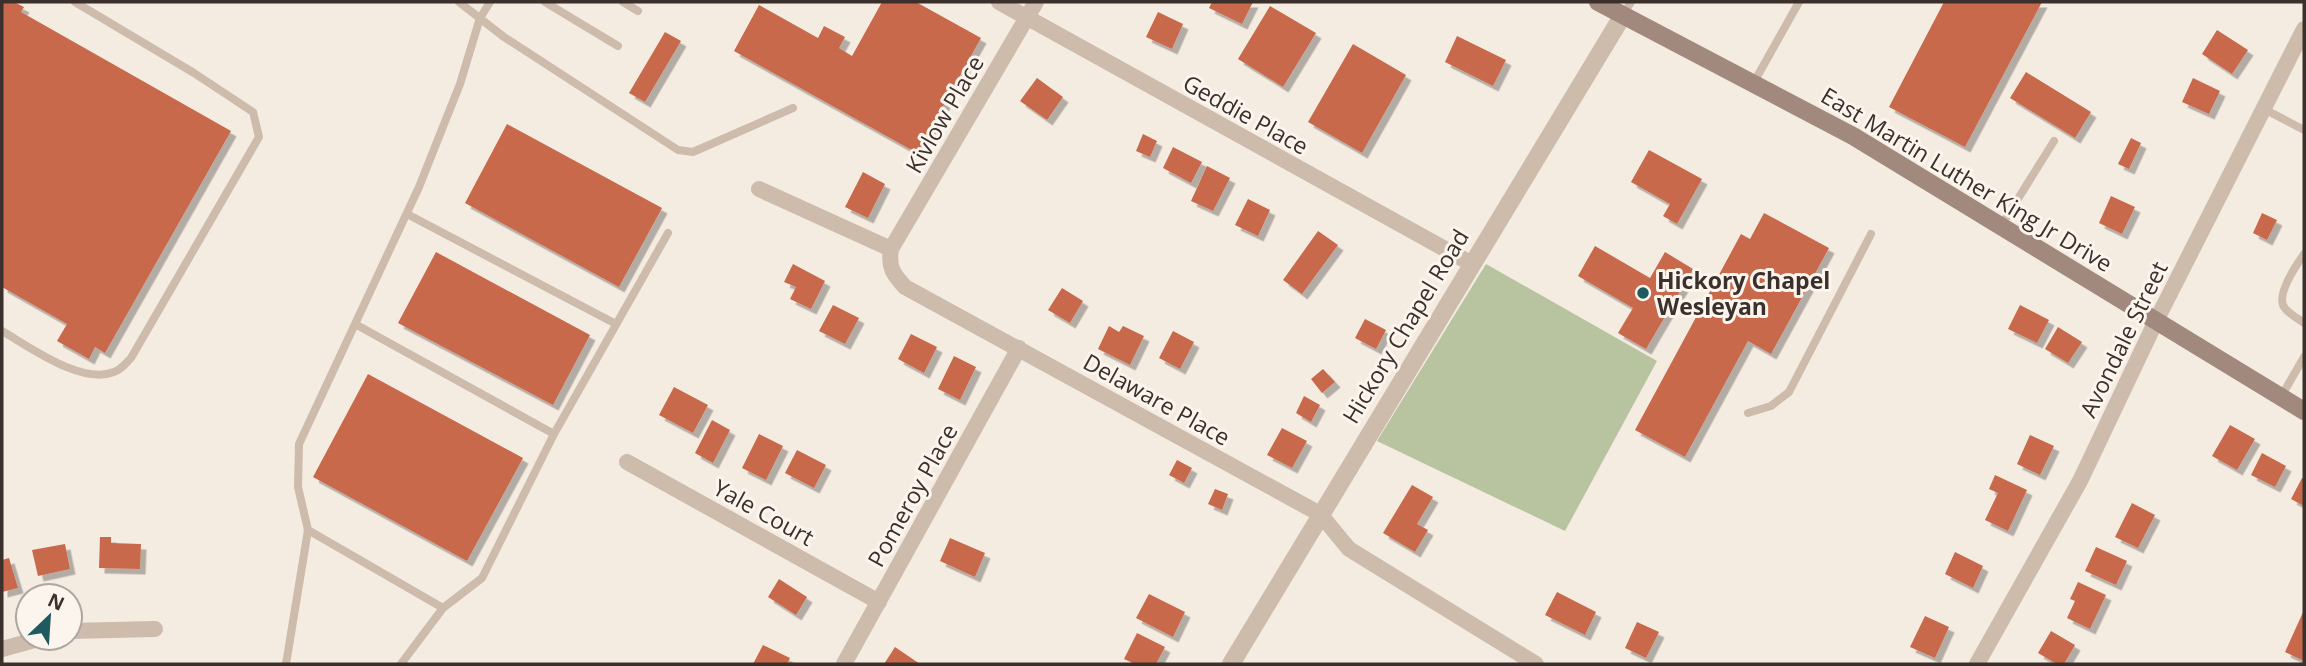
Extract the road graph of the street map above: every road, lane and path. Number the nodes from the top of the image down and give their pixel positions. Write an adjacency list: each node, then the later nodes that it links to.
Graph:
1 (75, 2): 33 (lane)
2 (459, 2): 12 (lane)
3 (490, 2): 12 (lane)
4 (545, 2): 15 (lane)
5 (623, 2): 11 (lane)
6 (999, 2): 13 (street, Geddie Place)
7 (1036, 2): 13 (street, Kivlow Place)
8 (1598, 2): 10 (main road, East Martin Luther King Jr Drive)
9 (1799, 2): 16 (lane)
10 (1627, 8): 16 (main road, East Martin Luther King Jr Drive); 28 (street, Hickory Chapel Road)
11 (638, 11)
12 (480, 18): 17 (lane); 22 (lane)
13 (1026, 18): 26 (street, Kivlow Place); 28 (street, Geddie Place)
14 (2304, 29): 18 (street, Avondale Street)
15 (618, 46)
16 (1753, 84): 23 (main road, East Martin Luther King Jr Drive)
17 (793, 108)
18 (2264, 109): 19 (lane); 29 (street, Avondale Street)
19 (2304, 130)
20 (2054, 141): 23 (lane)
21 (759, 188): 26 (street)
22 (407, 214): 31 (lane); 32 (lane)
23 (2001, 226): 29 (main road, East Martin Luther King Jr Drive)
24 (667, 233): 32 (lane)
25 (1871, 234): 38 (lane)
26 (891, 249): 34 (street, Delaware Place)
27 (2304, 254): 30 (lane)
28 (1472, 264): 41 (street, Hickory Chapel Road)
29 (2156, 321): 36 (main road, East Martin Luther King Jr Drive); 52 (street, Avondale Street)
30 (2304, 323)
31 (355, 324): 39 (lane); 42 (lane)
32 (616, 324): 39 (lane)
33 (2, 331)
34 (1018, 348): 41 (street, Delaware Place); 43 (street, Pomeroy Place)
35 (2304, 357): 36 (lane)
36 (2281, 397): 37 (main road, East Martin Luther King Jr Drive)
37 (2304, 411)
38 (1748, 413)
39 (554, 433): 44 (lane)
40 (627, 462): 43 (street, Yale Court)
41 (1320, 514): 50 (street, Hickory Chapel Road); 51 (street, Delaware Place)
42 (308, 530): 44 (lane); 47 (lane)
43 (878, 602): 49 (street, Pomeroy Place)
44 (443, 608): 48 (lane)
45 (155, 629): 46 (street)
46 (84, 631)
47 (286, 664)
48 (401, 664)
49 (844, 664)
50 (1231, 664)
51 (1536, 664)
52 (1977, 664)

